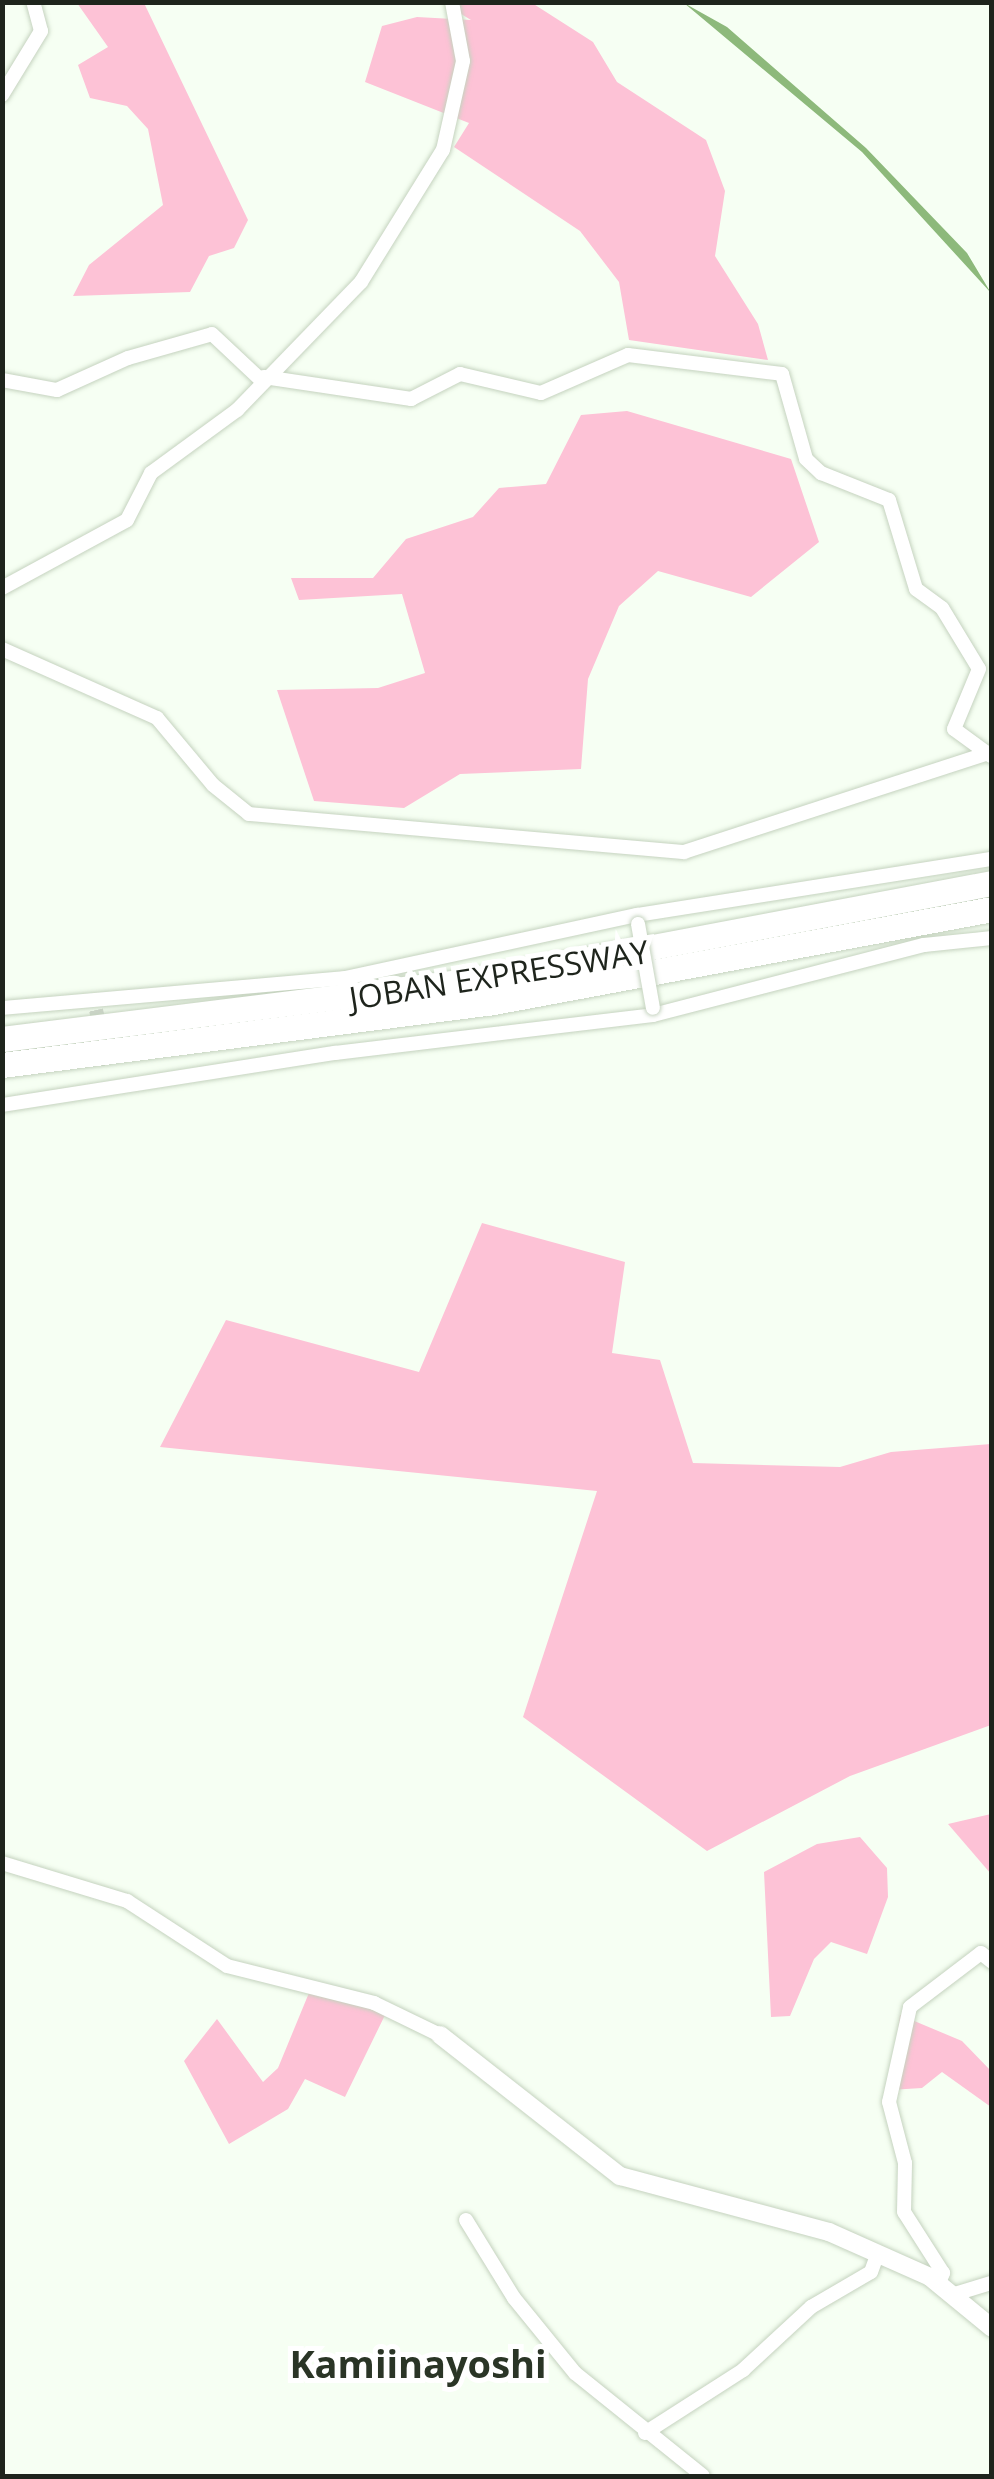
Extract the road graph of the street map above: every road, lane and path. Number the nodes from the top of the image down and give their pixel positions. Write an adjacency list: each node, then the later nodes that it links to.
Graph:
1 (34, 2): 3 (street)
2 (452, 2): 4 (street)
3 (2, 95)
4 (263, 379): 5 (street); 6 (street); 8 (street)
5 (2, 380)
6 (2, 588)
7 (2, 649): 8 (street)
8 (990, 755)
9 (992, 860): 12 (street)
10 (992, 883): 16 (highway, JOBAN EXPRESSWAY)
11 (992, 909): 17 (highway, JOBAN EXPRESSWAY)
12 (637, 920): 14 (street); 15 (street, bridge)
13 (992, 938): 15 (street)
14 (2, 1008)
15 (653, 1011): 19 (street)
16 (2, 1039)
17 (2, 1066)
18 (110, 1070): 19 (street)
19 (114, 1088): 20 (street)
20 (2, 1106)
21 (2, 1862): 23 (street)
22 (992, 1962): 27 (street)
23 (440, 2035): 25 (street)
24 (466, 2220): 29 (street)
25 (878, 2254): 27 (street); 29 (street)
26 (992, 2283): 27 (street)
27 (947, 2288): 28 (street)
28 (992, 2328)
29 (645, 2433): 30 (street)
30 (704, 2476)

